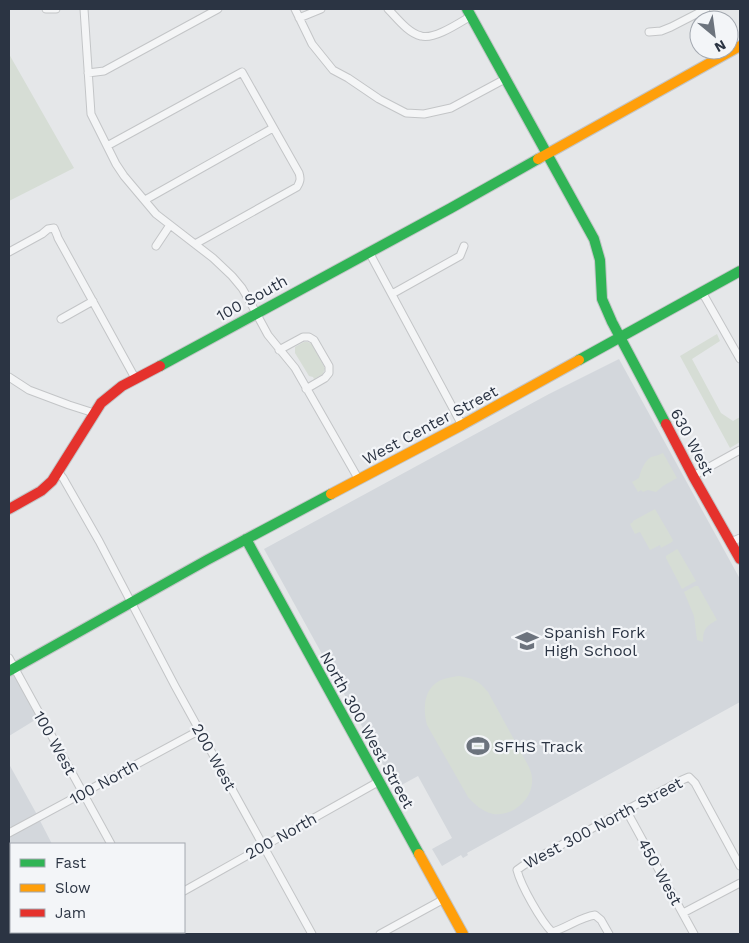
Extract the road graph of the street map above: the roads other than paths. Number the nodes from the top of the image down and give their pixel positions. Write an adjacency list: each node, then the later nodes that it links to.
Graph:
1 (46, 9): 2 (street)
2 (56, 9)
3 (84, 9): 13 (street)
4 (295, 9): 10 (street)
5 (321, 9): 10 (street)
6 (388, 9): 9 (street)
7 (706, 9): 11 (street)
8 (213, 10): 13 (street)
9 (469, 12): 14 (street, 630 West)
10 (299, 18): 14 (street)
11 (649, 32)
12 (740, 46): 17 (street, 100 South)
13 (88, 73): 16 (street)
14 (505, 79): 17 (street, 630 West)
15 (273, 128): 16 (street); 18 (street); 20 (street)
16 (107, 146): 18 (street)
17 (547, 154): 24 (street, 100 South); 31 (street, 630 West)
18 (145, 200): 19 (street)
19 (170, 224): 20 (street); 21 (street)
20 (195, 244): 29 (street)
21 (156, 246)
22 (464, 246): 27 (street)
23 (9, 252): 28 (street)
24 (369, 252): 27 (street); 29 (street, 100 South)
25 (740, 271): 26 (street, West Center Street)
26 (702, 292): 31 (street, West Center Street); 33 (street)
27 (392, 294): 38 (street)
28 (92, 301): 30 (street); 35 (street)
29 (256, 313): 32 (street); 35 (street, 100 South)
30 (61, 319)
31 (620, 338): 38 (street, West Center Street); 41 (street, 630 West)
32 (279, 350): 36 (street); 36 (street)
33 (740, 359)
34 (9, 377): 37 (street)
35 (136, 378): 37 (street, 100 South)
36 (306, 388): 42 (street)
37 (94, 413): 40 (street, 100 South)
38 (462, 425): 42 (street, West Center Street)
39 (740, 450): 41 (street)
40 (58, 472): 43 (street, 100 South); 47 (street, 200 West)
41 (693, 476): 45 (street, 630 West)
42 (359, 480): 44 (street, West Center Street)
43 (9, 509)
44 (246, 539): 47 (street, West Center Street); 51 (street, North 300 West Street)
45 (736, 540): 46 (street, 630 West)
46 (740, 558)
47 (132, 602): 49 (street, West Center Street); 50 (street, 200 West)
48 (9, 658): 49 (street, 100 West)
49 (11, 669): 52 (street, 100 West)
50 (200, 730): 52 (street, 100 North); 56 (street, 200 West)
51 (378, 782): 56 (street, 200 North); 60 (street, North 300 West Street)
52 (83, 794): 54 (street, 100 North); 55 (street, 100 West)
53 (626, 810): 57 (street, West 300 North Street); 61 (street, 450 West); 65 (street, West 300 North Street)
54 (9, 833)
55 (110, 843)
56 (264, 846): 59 (street, 200 North); 62 (street, 200 West)
57 (740, 866)
58 (740, 883): 61 (street)
59 (185, 890)
60 (444, 899): 63 (street); 64 (street, North 300 West Street)
61 (683, 913): 66 (street, 450 West)
62 (312, 934)
63 (380, 934)
64 (463, 934)
65 (609, 934)
66 (694, 934)

